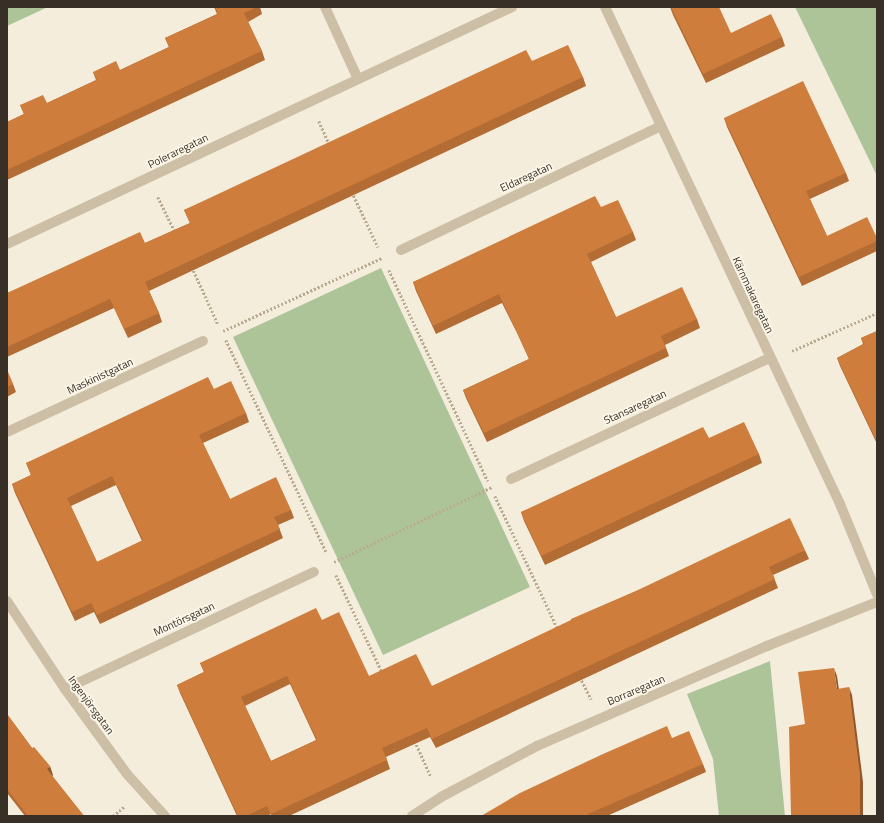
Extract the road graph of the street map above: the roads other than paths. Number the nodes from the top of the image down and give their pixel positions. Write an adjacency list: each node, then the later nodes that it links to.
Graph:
1 (325, 7): 4 (street)
2 (512, 7): 4 (street, Poleraregatan)
3 (605, 7): 5 (street, Kärnmakaregatan)
4 (358, 79): 6 (street, Poleraregatan)
5 (661, 126): 7 (street, Eldaregatan); 9 (street, Kärnmakaregatan)
6 (7, 244)
7 (401, 250)
8 (203, 341): 10 (street, Maskinistgatan)
9 (769, 358): 11 (street, Stansaregatan); 13 (street, Kärnmakaregatan)
10 (7, 432)
11 (511, 479)
12 (314, 572): 16 (street, Montörsgatan)
13 (877, 594)
14 (7, 601): 16 (street, Ingenjörsgatan)
15 (877, 602): 18 (street, Borraregatan)
16 (65, 689): 17 (street, Ingenjörsgatan)
17 (165, 816)
18 (412, 816)

